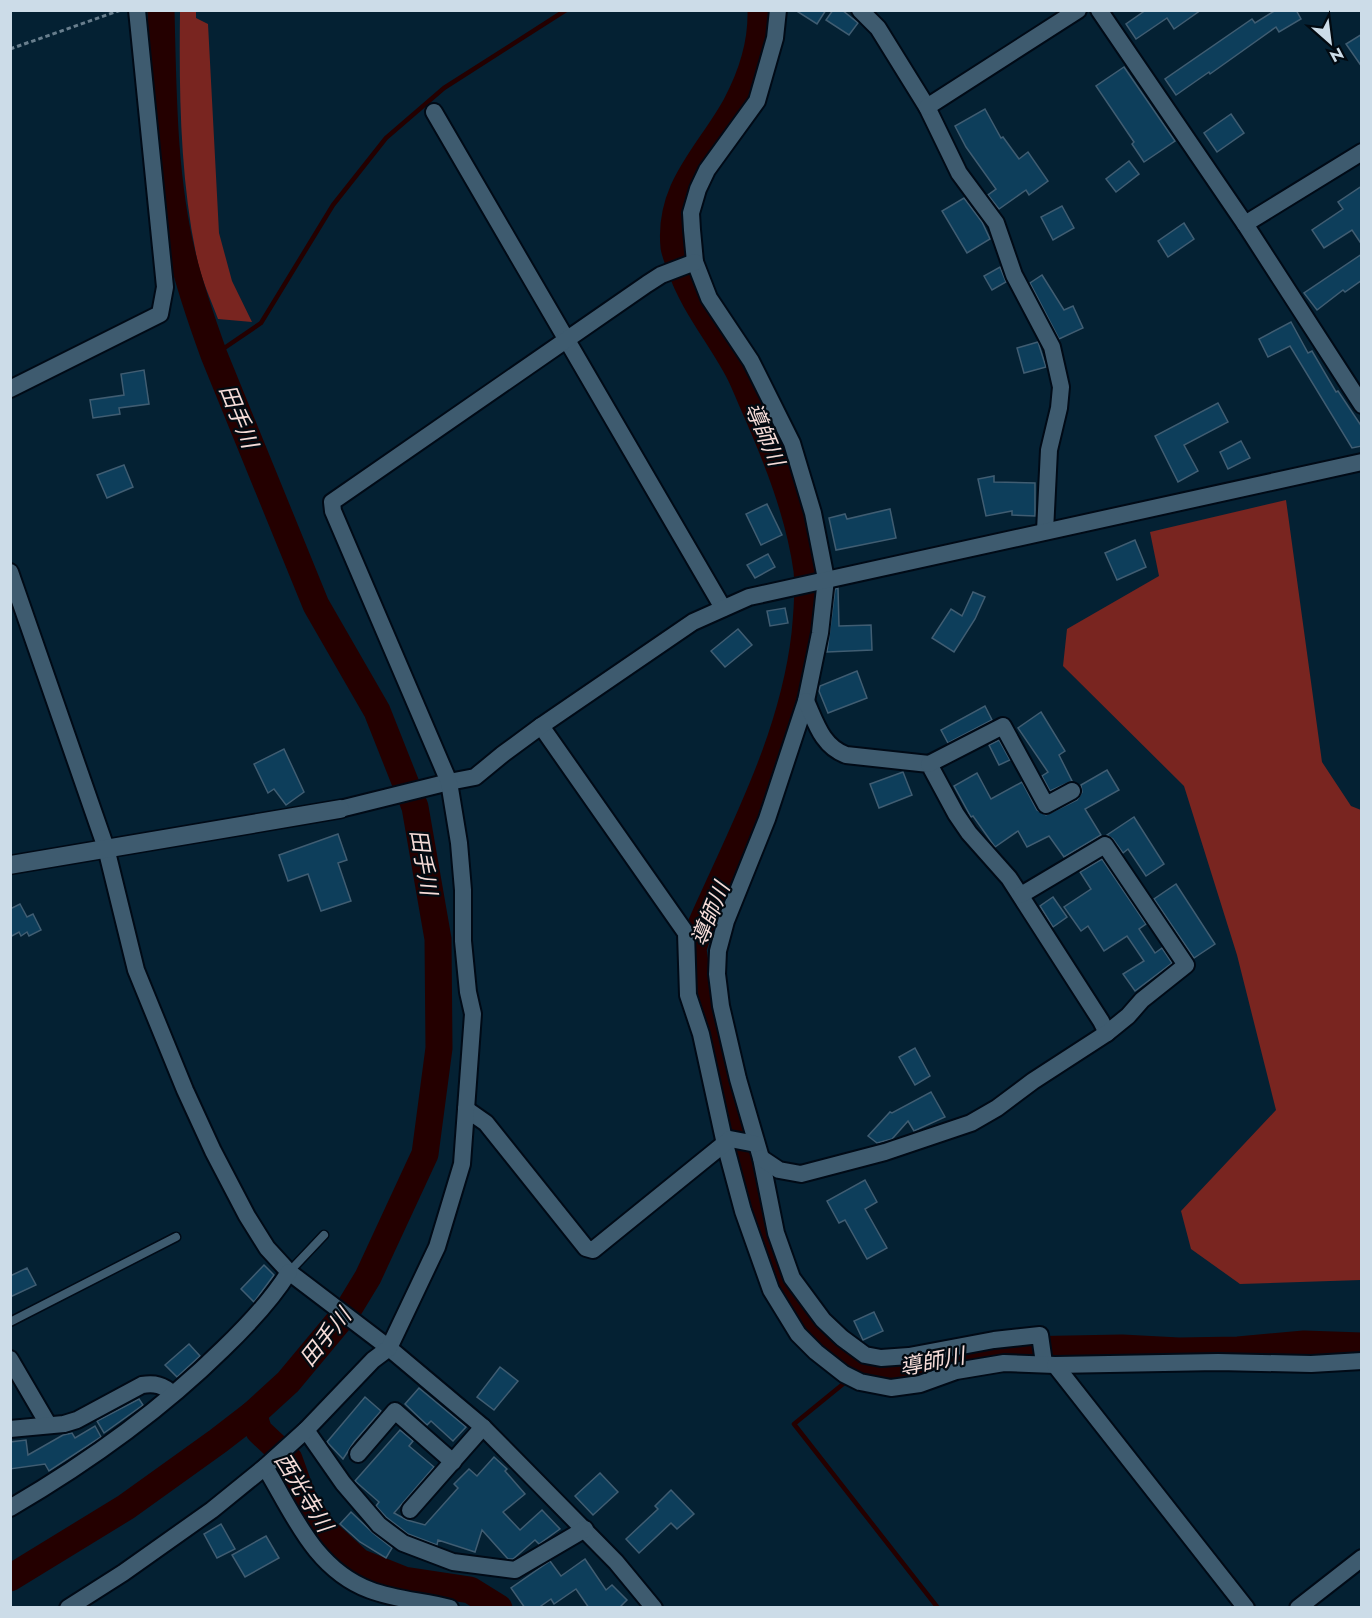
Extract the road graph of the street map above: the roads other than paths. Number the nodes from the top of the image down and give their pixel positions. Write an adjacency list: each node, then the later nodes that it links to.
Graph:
1 (137, 10): 12 (street)
2 (778, 10): 10 (street)
3 (860, 10): 6 (street)
4 (1078, 10): 6 (street)
5 (1100, 10): 9 (street)
6 (927, 107): 15 (street)
7 (434, 112): 11 (street)
8 (1362, 152): 9 (street)
9 (1245, 224): 13 (street)
10 (695, 262): 11 (street); 17 (street)
11 (566, 341): 18 (street); 22 (street)
12 (10, 389)
13 (1362, 405)
14 (1362, 462): 15 (street)
15 (1045, 531): 17 (street)
16 (10, 572): 25 (street)
17 (826, 579): 18 (street); 19 (street)
18 (723, 608): 20 (street)
19 (806, 701): 21 (street); 31 (street)
20 (541, 726): 22 (street); 30 (street)
21 (929, 764): 23 (street); 27 (street)
22 (449, 782): 24 (street); 29 (street)
23 (1072, 791)
24 (340, 808): 25 (street)
25 (106, 848): 26 (street); 34 (street)
26 (10, 865)
27 (1021, 895): 28 (street); 28 (street)
28 (1107, 1033): 31 (street)
29 (466, 1109): 30 (street); 36 (street)
30 (727, 1142): 31 (street); 39 (street)
31 (759, 1151): 39 (street)
32 (324, 1235): 34 (lane)
33 (176, 1237): 35 (lane)
34 (293, 1274): 36 (street); 40 (street)
35 (10, 1322)
36 (385, 1345): 42 (street); 44 (street)
37 (10, 1359): 41 (street)
38 (1362, 1362): 39 (street)
39 (1050, 1364): 55 (street)
40 (173, 1394): 41 (street); 48 (street)
41 (48, 1424): 43 (street)
42 (483, 1427): 46 (street); 50 (street)
43 (10, 1429)
44 (306, 1430): 47 (street); 50 (street)
45 (358, 1454): 46 (street)
46 (453, 1462): 49 (street)
47 (265, 1467): 52 (street); 53 (street)
48 (10, 1508)
49 (410, 1510)
50 (585, 1529): 54 (street)
51 (1362, 1558): 56 (street)
52 (68, 1608)
53 (450, 1608)
54 (654, 1608)
55 (1246, 1608)
56 (1298, 1608)

